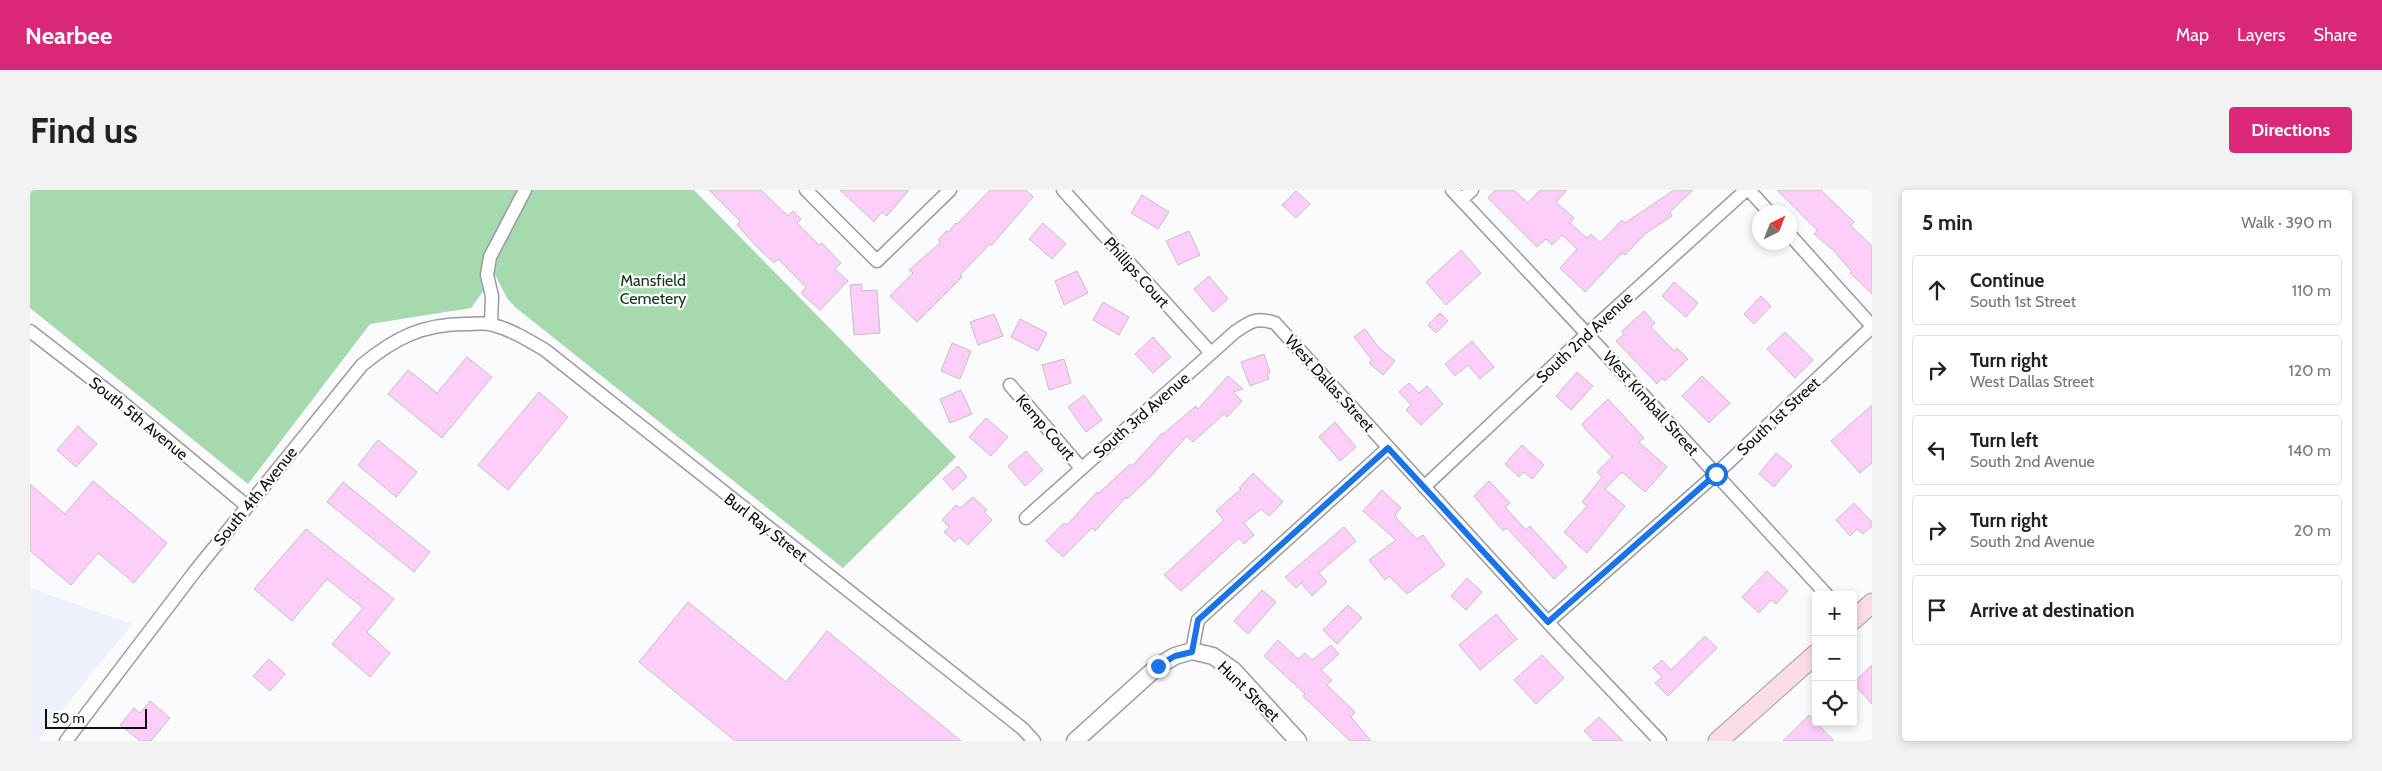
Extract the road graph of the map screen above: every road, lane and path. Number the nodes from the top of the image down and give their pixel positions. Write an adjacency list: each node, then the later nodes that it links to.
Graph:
1 (525, 190): 12 (street)
2 (806, 190): 3 (street)
3 (950, 190)
4 (1064, 190): 16 (street, Phillips Court)
5 (1452, 190): 8 (street, West Kimball Street)
6 (1472, 190): 8 (street)
7 (1747, 190): 9 (street); 15 (street, South 2nd Avenue)
8 (1461, 200): 15 (street, West Kimball Street)
9 (1762, 205)
10 (1797, 243): 13 (street)
11 (1260, 318): 16 (street, South 3rd Avenue); 18 (street, West Dallas Street)
12 (491, 324): 22 (street, South 4th Avenue); 31 (street, Burl Ray Street)
13 (1872, 327): 20 (street, South 1st Street)
14 (30, 331): 22 (street, South 5th Avenue)
15 (1588, 334): 20 (street, West Kimball Street); 21 (street, South 2nd Avenue)
16 (1212, 353): 19 (street, South 3rd Avenue)
17 (1010, 385): 19 (street, Kemp Court)
18 (1388, 448): 21 (street, West Dallas Street); 28 (street)
19 (1081, 468): 23 (street, South 3rd Avenue)
20 (1716, 474): 24 (street, West Kimball Street); 27 (street, South 1st Street)
21 (1424, 487): 27 (street, West Dallas Street)
22 (247, 506): 30 (street, South 4th Avenue)
23 (1026, 518)
24 (1823, 591)
25 (1872, 603): 26 (main road)
26 (1857, 616)
27 (1548, 622): 34 (street, West Dallas Street)
28 (1192, 652): 32 (street); 33 (street, Hunt Street)
29 (1812, 658): 35 (main road)
30 (66, 741)
31 (1034, 741)
32 (1075, 741)
33 (1298, 741)
34 (1660, 741)
35 (1718, 741)

